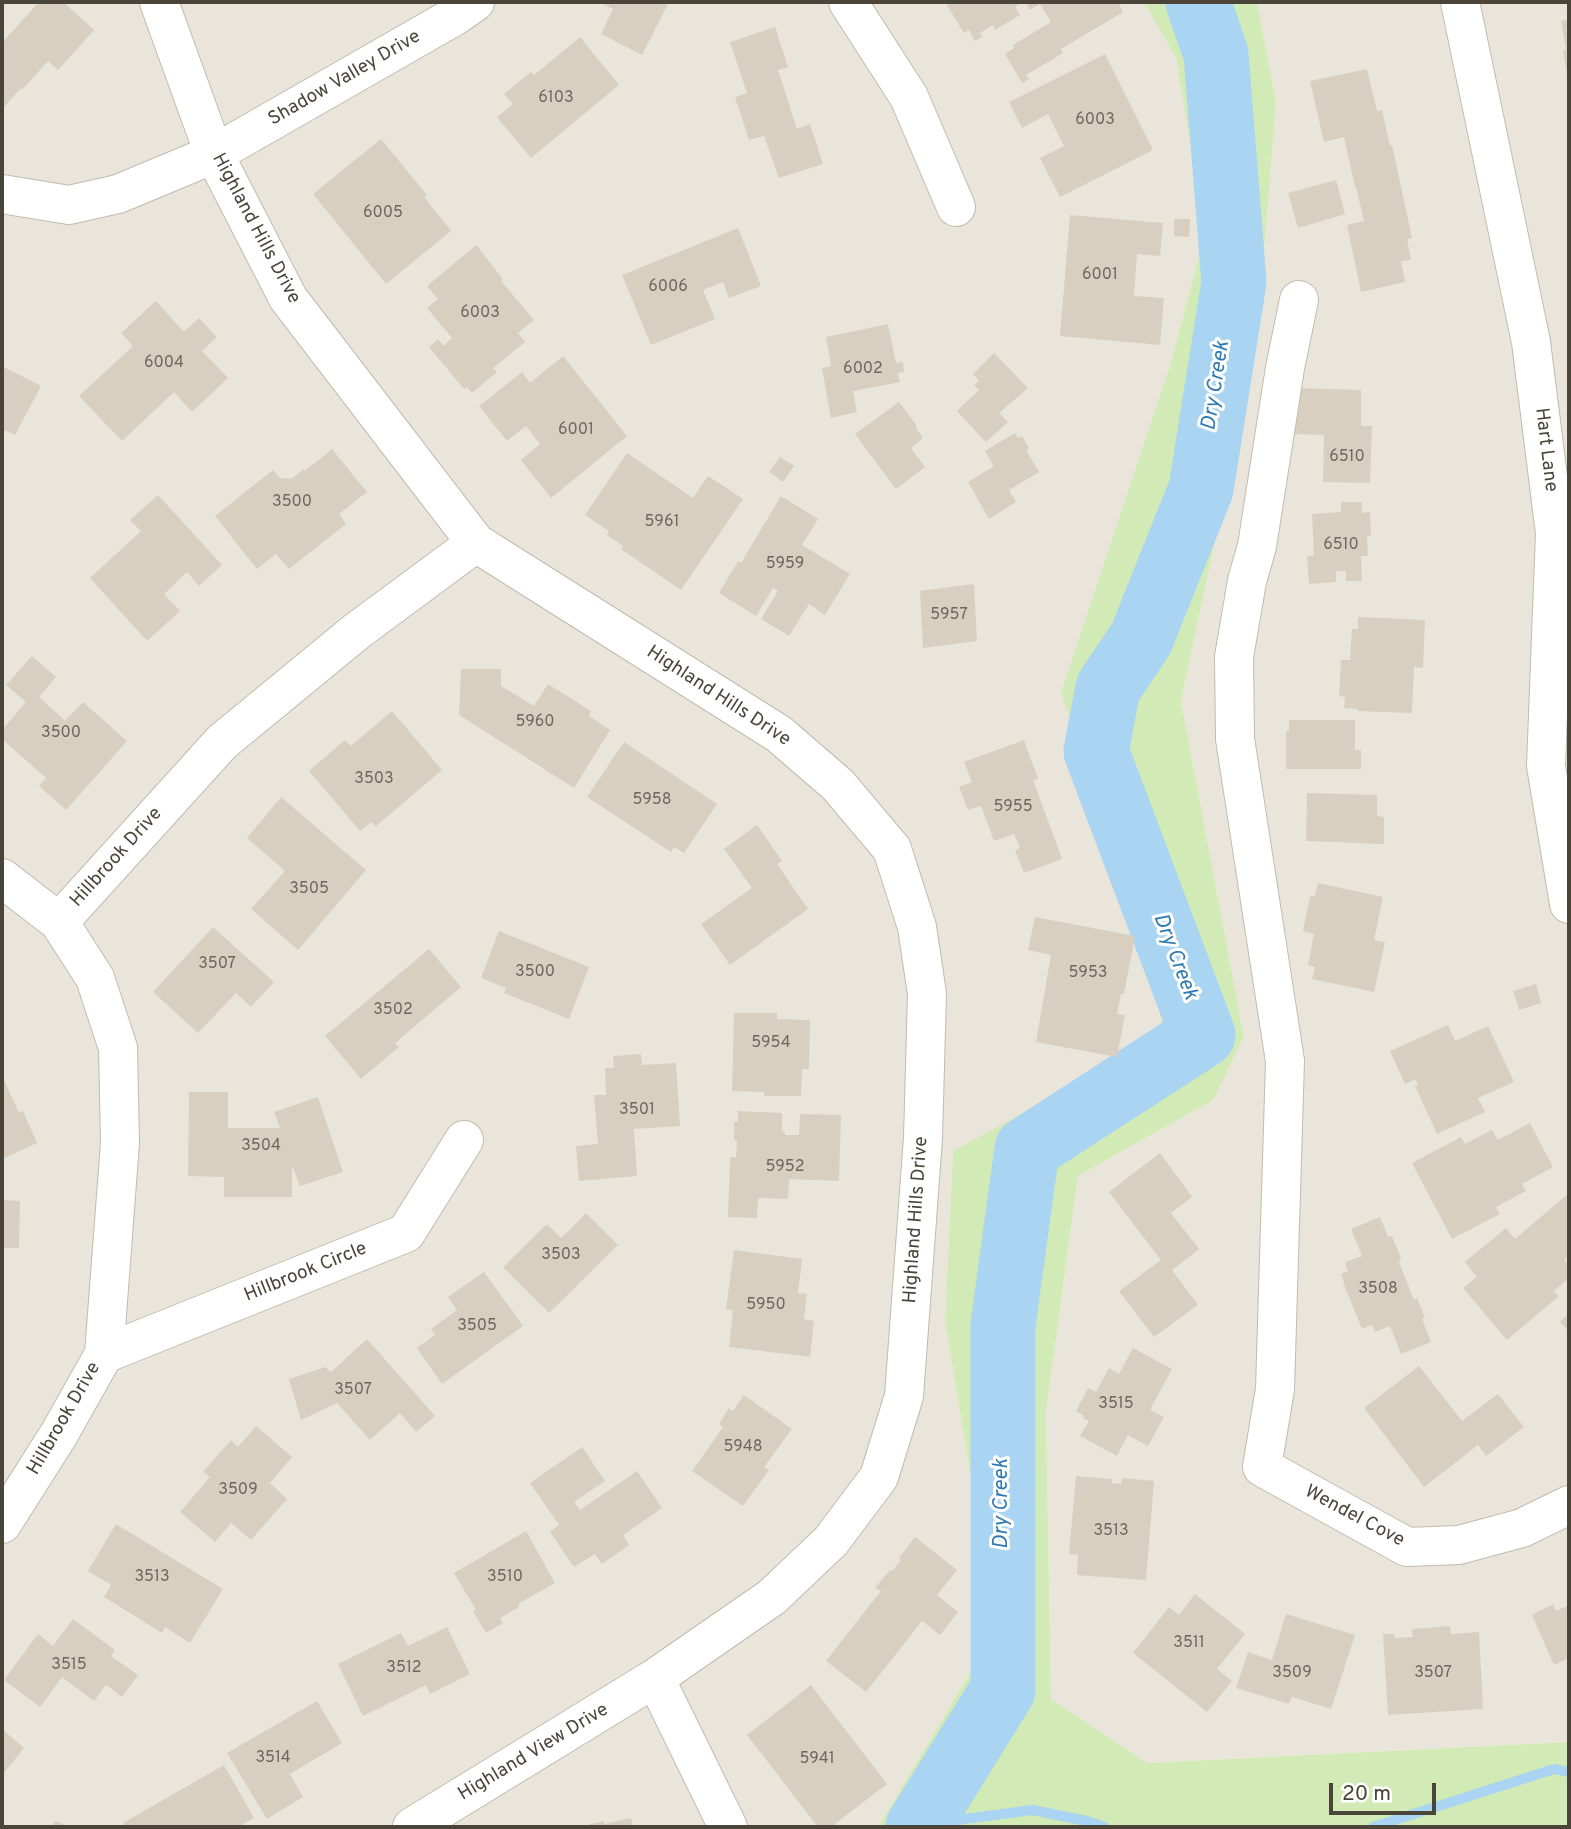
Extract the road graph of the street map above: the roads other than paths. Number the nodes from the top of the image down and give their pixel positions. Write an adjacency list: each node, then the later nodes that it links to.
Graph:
1 (159, 2): 5 (street, Highland Hills Drive)
2 (475, 2): 5 (street, Shadow Valley Drive)
3 (848, 2): 7 (street)
4 (1460, 2): 11 (street, Hart Lane)
5 (214, 154): 6 (street, Shadow Valley Drive); 9 (street, Highland Hills Drive)
6 (2, 194)
7 (956, 207)
8 (1299, 300): 15 (street, Wendel Cove)
9 (476, 543): 12 (street, Hillbrook Drive); 17 (street, Highland Hills Drive)
10 (2, 878): 12 (street)
11 (1569, 904)
12 (59, 922): 14 (street, Hillbrook Drive)
13 (464, 1140): 14 (street, Hillbrook Circle)
14 (104, 1354): 16 (street, Hillbrook Drive)
15 (1569, 1505)
16 (2, 1524)
17 (655, 1678): 18 (street, Highland View Drive); 19 (street)
18 (412, 1827)
19 (728, 1827)

